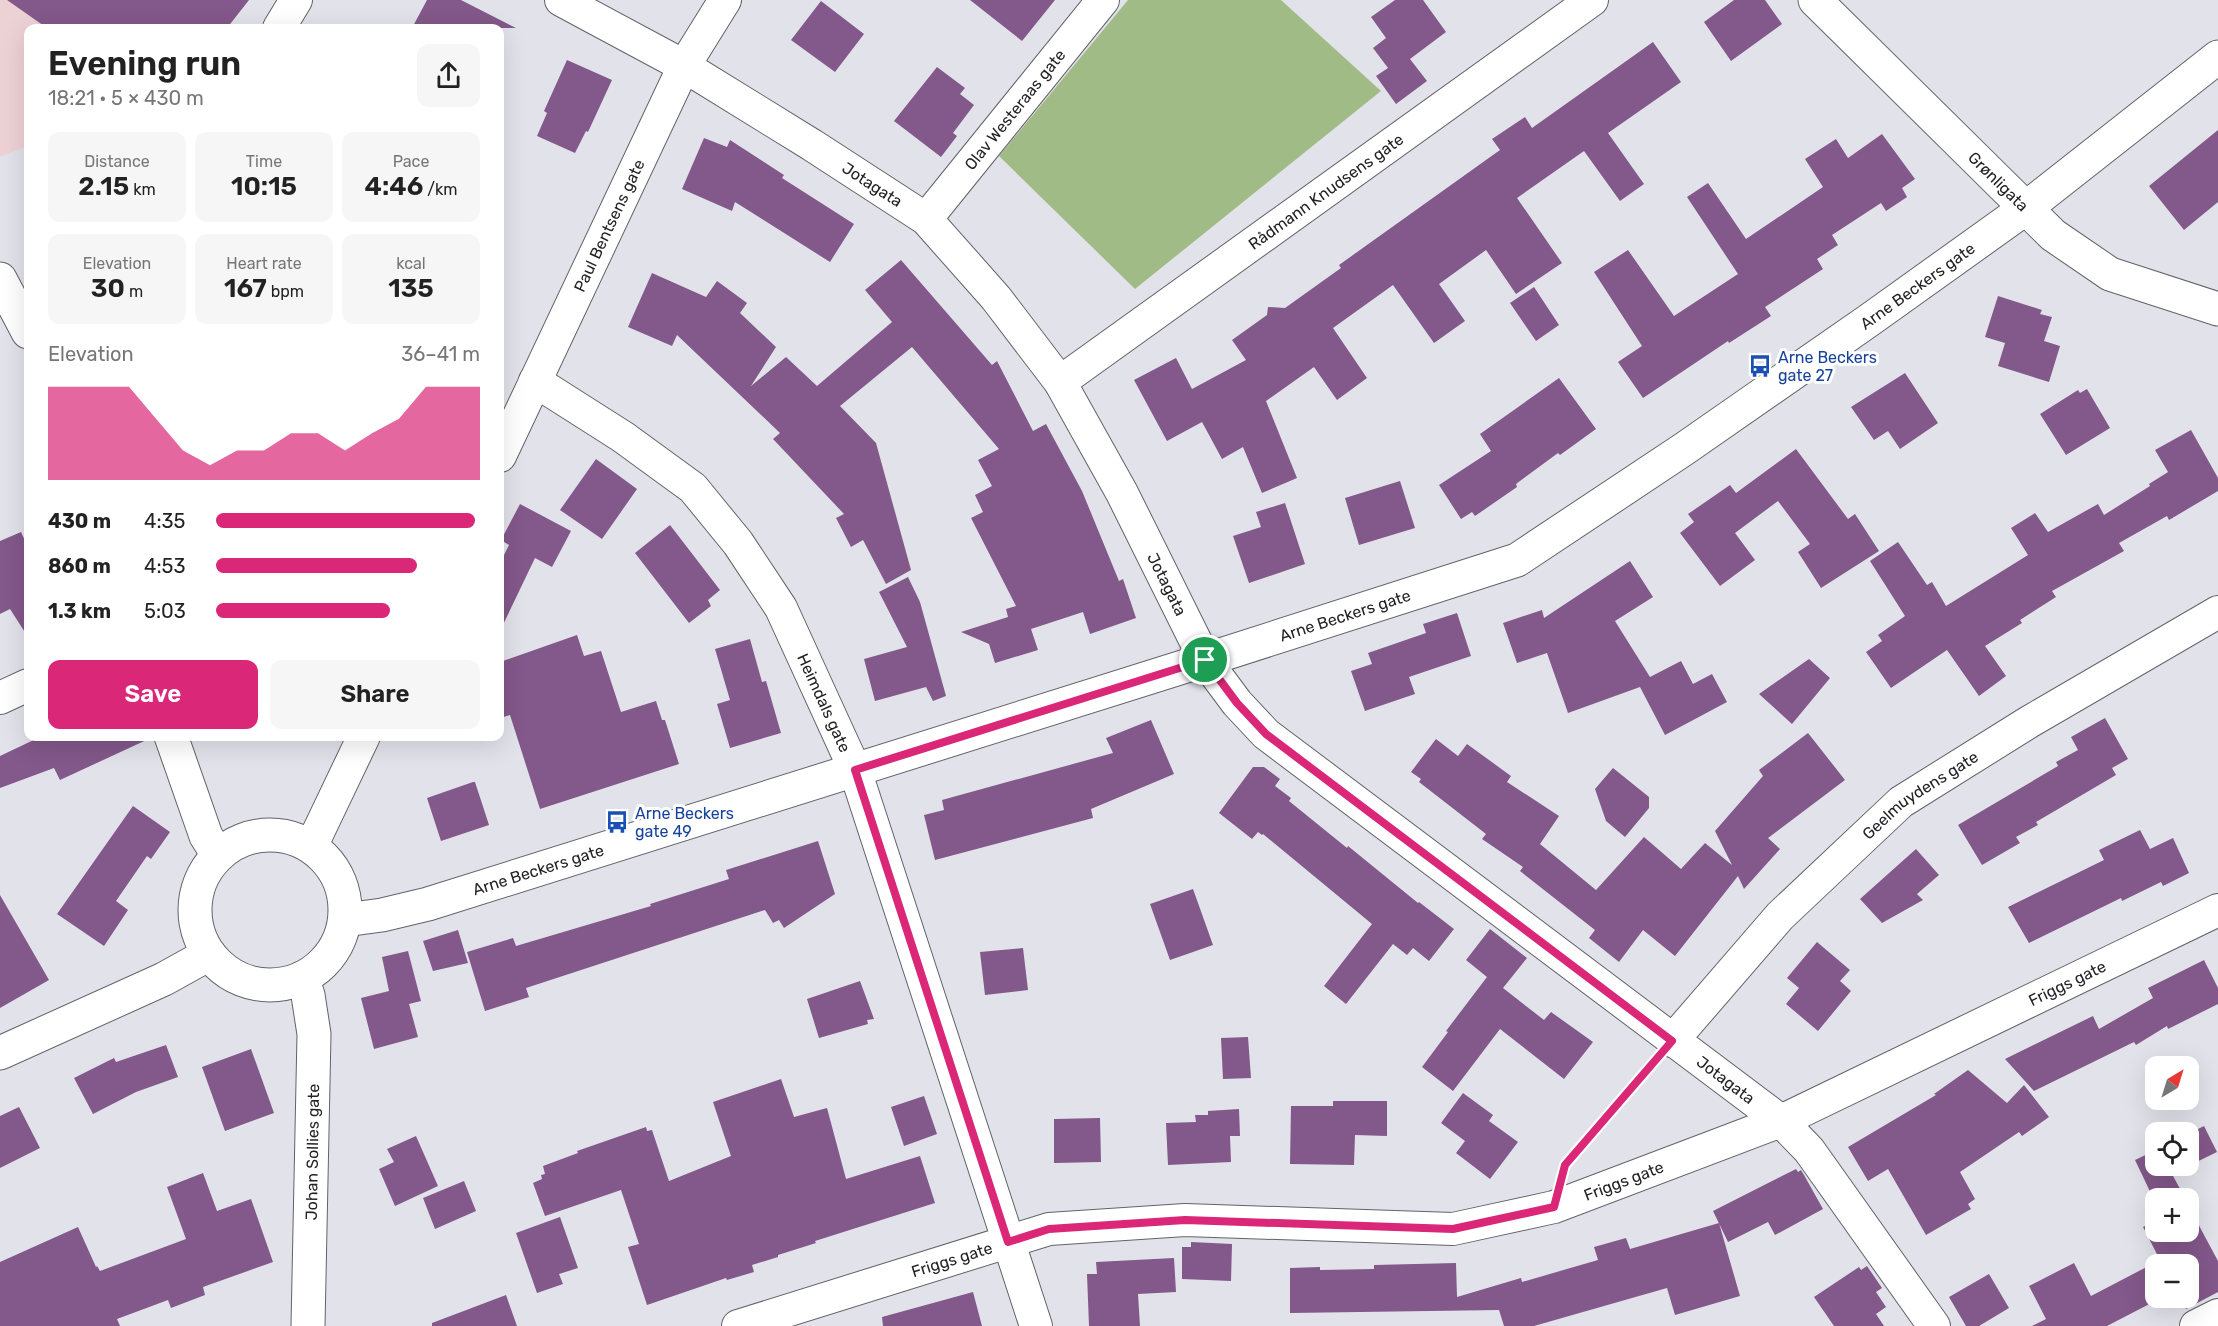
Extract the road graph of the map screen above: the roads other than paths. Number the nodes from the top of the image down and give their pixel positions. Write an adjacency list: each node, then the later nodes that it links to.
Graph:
1 (296, 0): 7 (street)
2 (561, 0): 9 (street, Jotagata)
3 (725, 0): 9 (street, Paul Bentsens gate)
4 (1103, 0): 11 (street, Olav Westeraas gate)
5 (1592, 0): 16 (street, Rådmann Knudsens gate)
6 (1815, 0): 10 (main road, Grønligata)
7 (281, 24)
8 (2218, 57): 10 (main road, Arne Beckers gate)
9 (684, 66): 11 (street, Jotagata); 15 (street, Paul Bentsens gate)
10 (2026, 208): 13 (main road, Grønligata); 19 (main road, Arne Beckers gate)
11 (926, 219): 16 (street, Jotagata)
12 (4, 295): 14 (main road)
13 (2218, 309)
14 (24, 326)
15 (535, 381): 17 (street, Paul Bentsens gate); 24 (street, Heimdals gate)
16 (1060, 382): 19 (street, Jotagata)
17 (504, 447)
18 (2218, 612): 31 (street, Geelmuydens gate)
19 (1205, 660): 24 (main road, Arne Beckers gate); 31 (street, Jotagata)
20 (24, 687): 21 (street)
21 (0, 698)
22 (173, 741): 26 (main road)
23 (362, 741): 25 (street)
24 (855, 770): 28 (main road, Arne Beckers gate); 34 (street, Heimdals gate)
25 (311, 847): 26 (main road); 28 (main road)
26 (218, 855): 29 (main road)
27 (2218, 910): 33 (street, Friggs gate)
28 (345, 920): 30 (main road)
29 (209, 954): 30 (main road); 32 (main road)
30 (302, 978): 36 (main road, Johan Sollies gate)
31 (1672, 1041): 33 (street, Jotagata)
32 (0, 1053)
33 (1781, 1121): 34 (street, Friggs gate); 39 (street, Jotagata)
34 (1008, 1242): 37 (street, Friggs gate); 38 (street, Heimdals gate)
35 (2218, 1315): 40 (street)
36 (308, 1326)
37 (738, 1326)
38 (1036, 1326)
39 (1934, 1326)
40 (2196, 1326)

